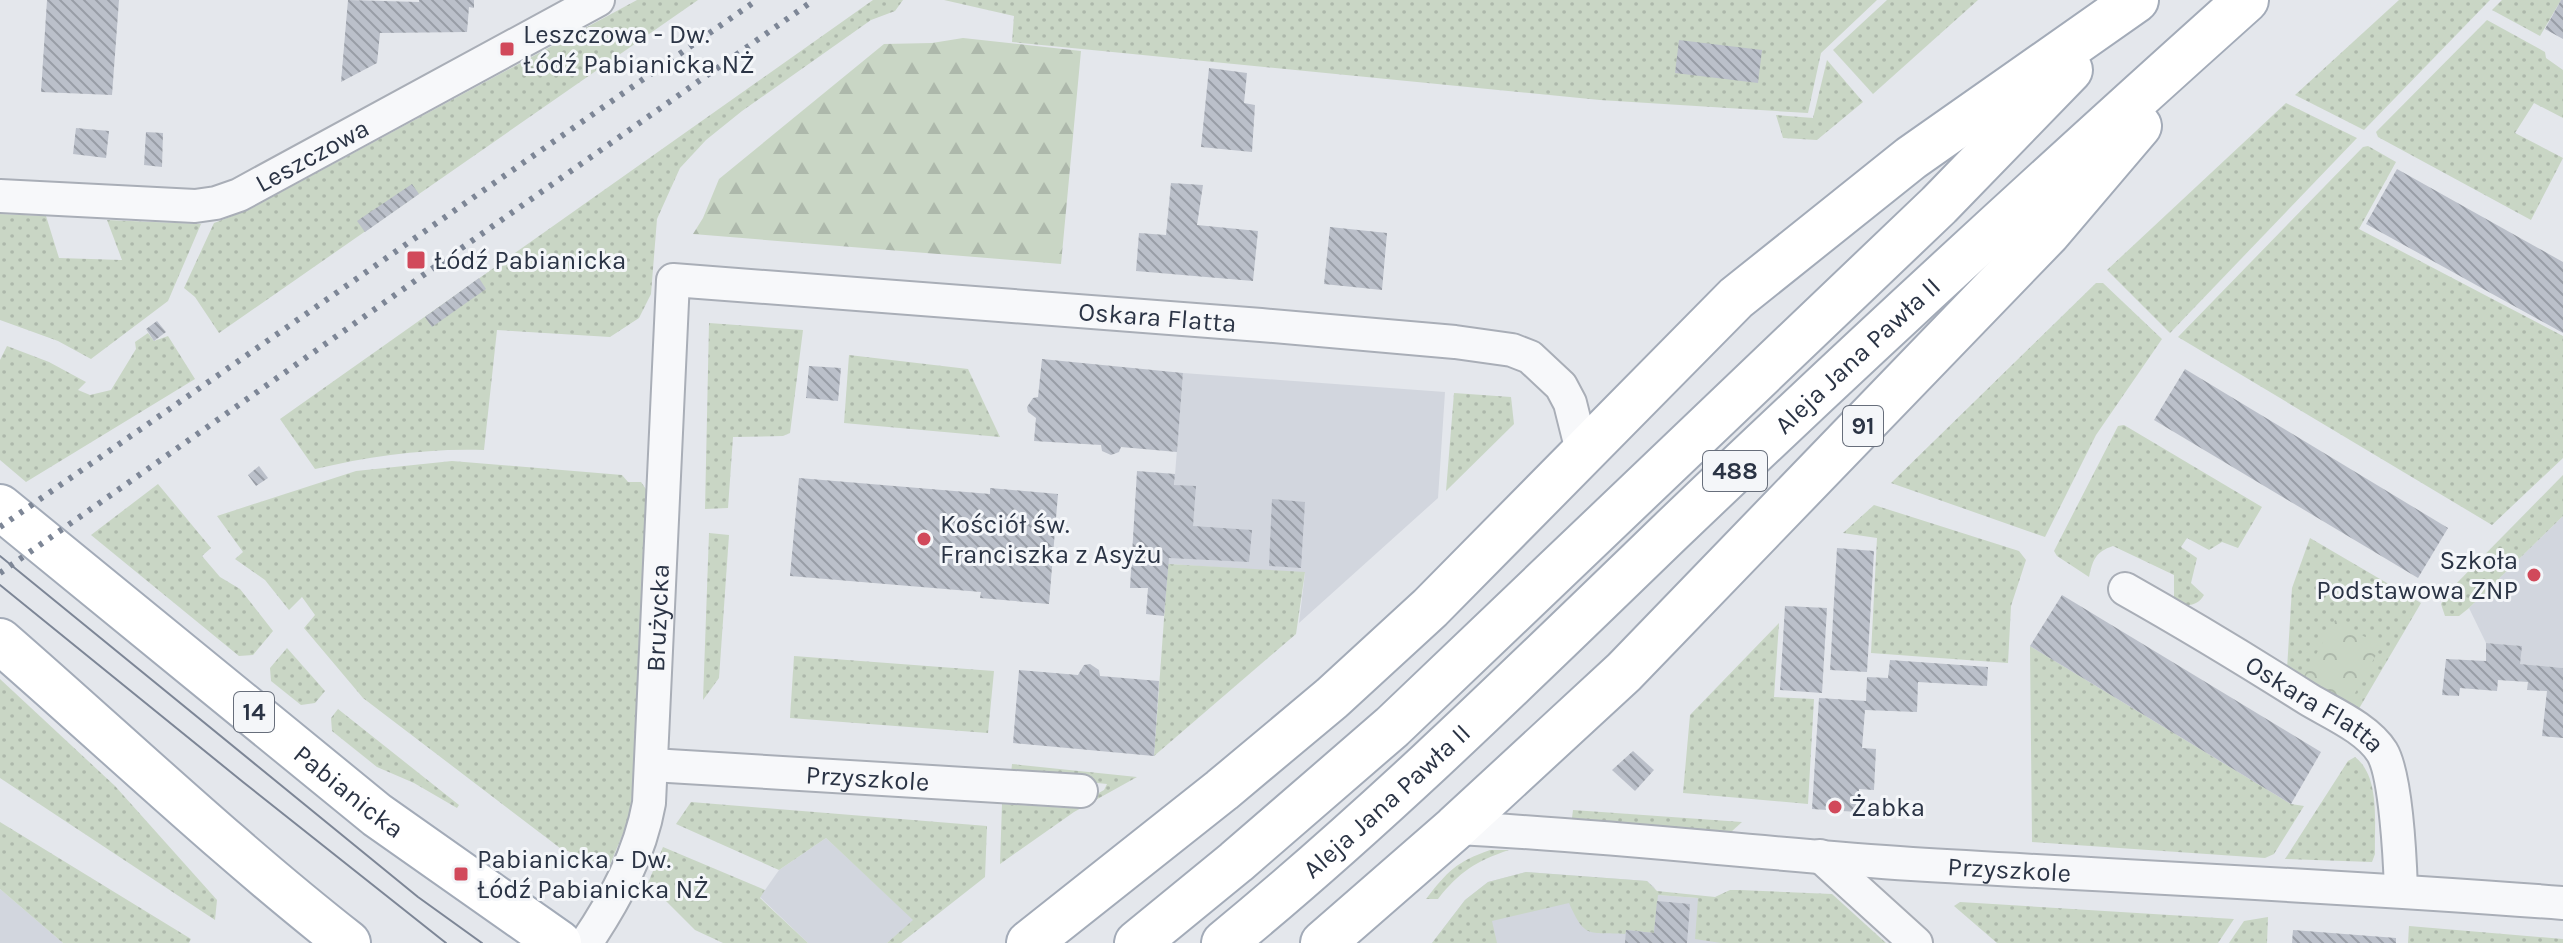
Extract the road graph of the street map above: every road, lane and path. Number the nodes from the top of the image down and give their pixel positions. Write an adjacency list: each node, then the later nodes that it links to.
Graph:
1 (598, 0): 4 (street, Leszczowa)
2 (2137, 0): 6 (main road); 20 (main road, Aleja Jana Pawła II / 488)
3 (2247, 0): 12 (main road, 91); 21 (main road, Aleja Jana Pawła II / 488)
4 (0, 196)
5 (673, 280): 6 (street, Oskara Flatta); 10 (street, Brużycka)
6 (1582, 451): 19 (main road)
7 (0, 507): 17 (main road, Pabianicka / 14)
8 (2125, 589): 14 (street, Oskara Flatta)
9 (0, 641): 16 (main road)
10 (652, 765): 11 (street, Przyszkole); 18 (street, Brużycka)
11 (1081, 791)
12 (1455, 828): 13 (street, Przyszkole); 22 (main road)
13 (1820, 856): 14 (street, Przyszkole); 23 (street)
14 (2401, 890): 15 (street, Przyszkole)
15 (2563, 903)
16 (348, 943)
17 (559, 943)
18 (586, 943)
19 (1029, 943)
20 (1137, 943)
21 (1224, 943)
22 (1323, 943)
23 (1916, 943)

